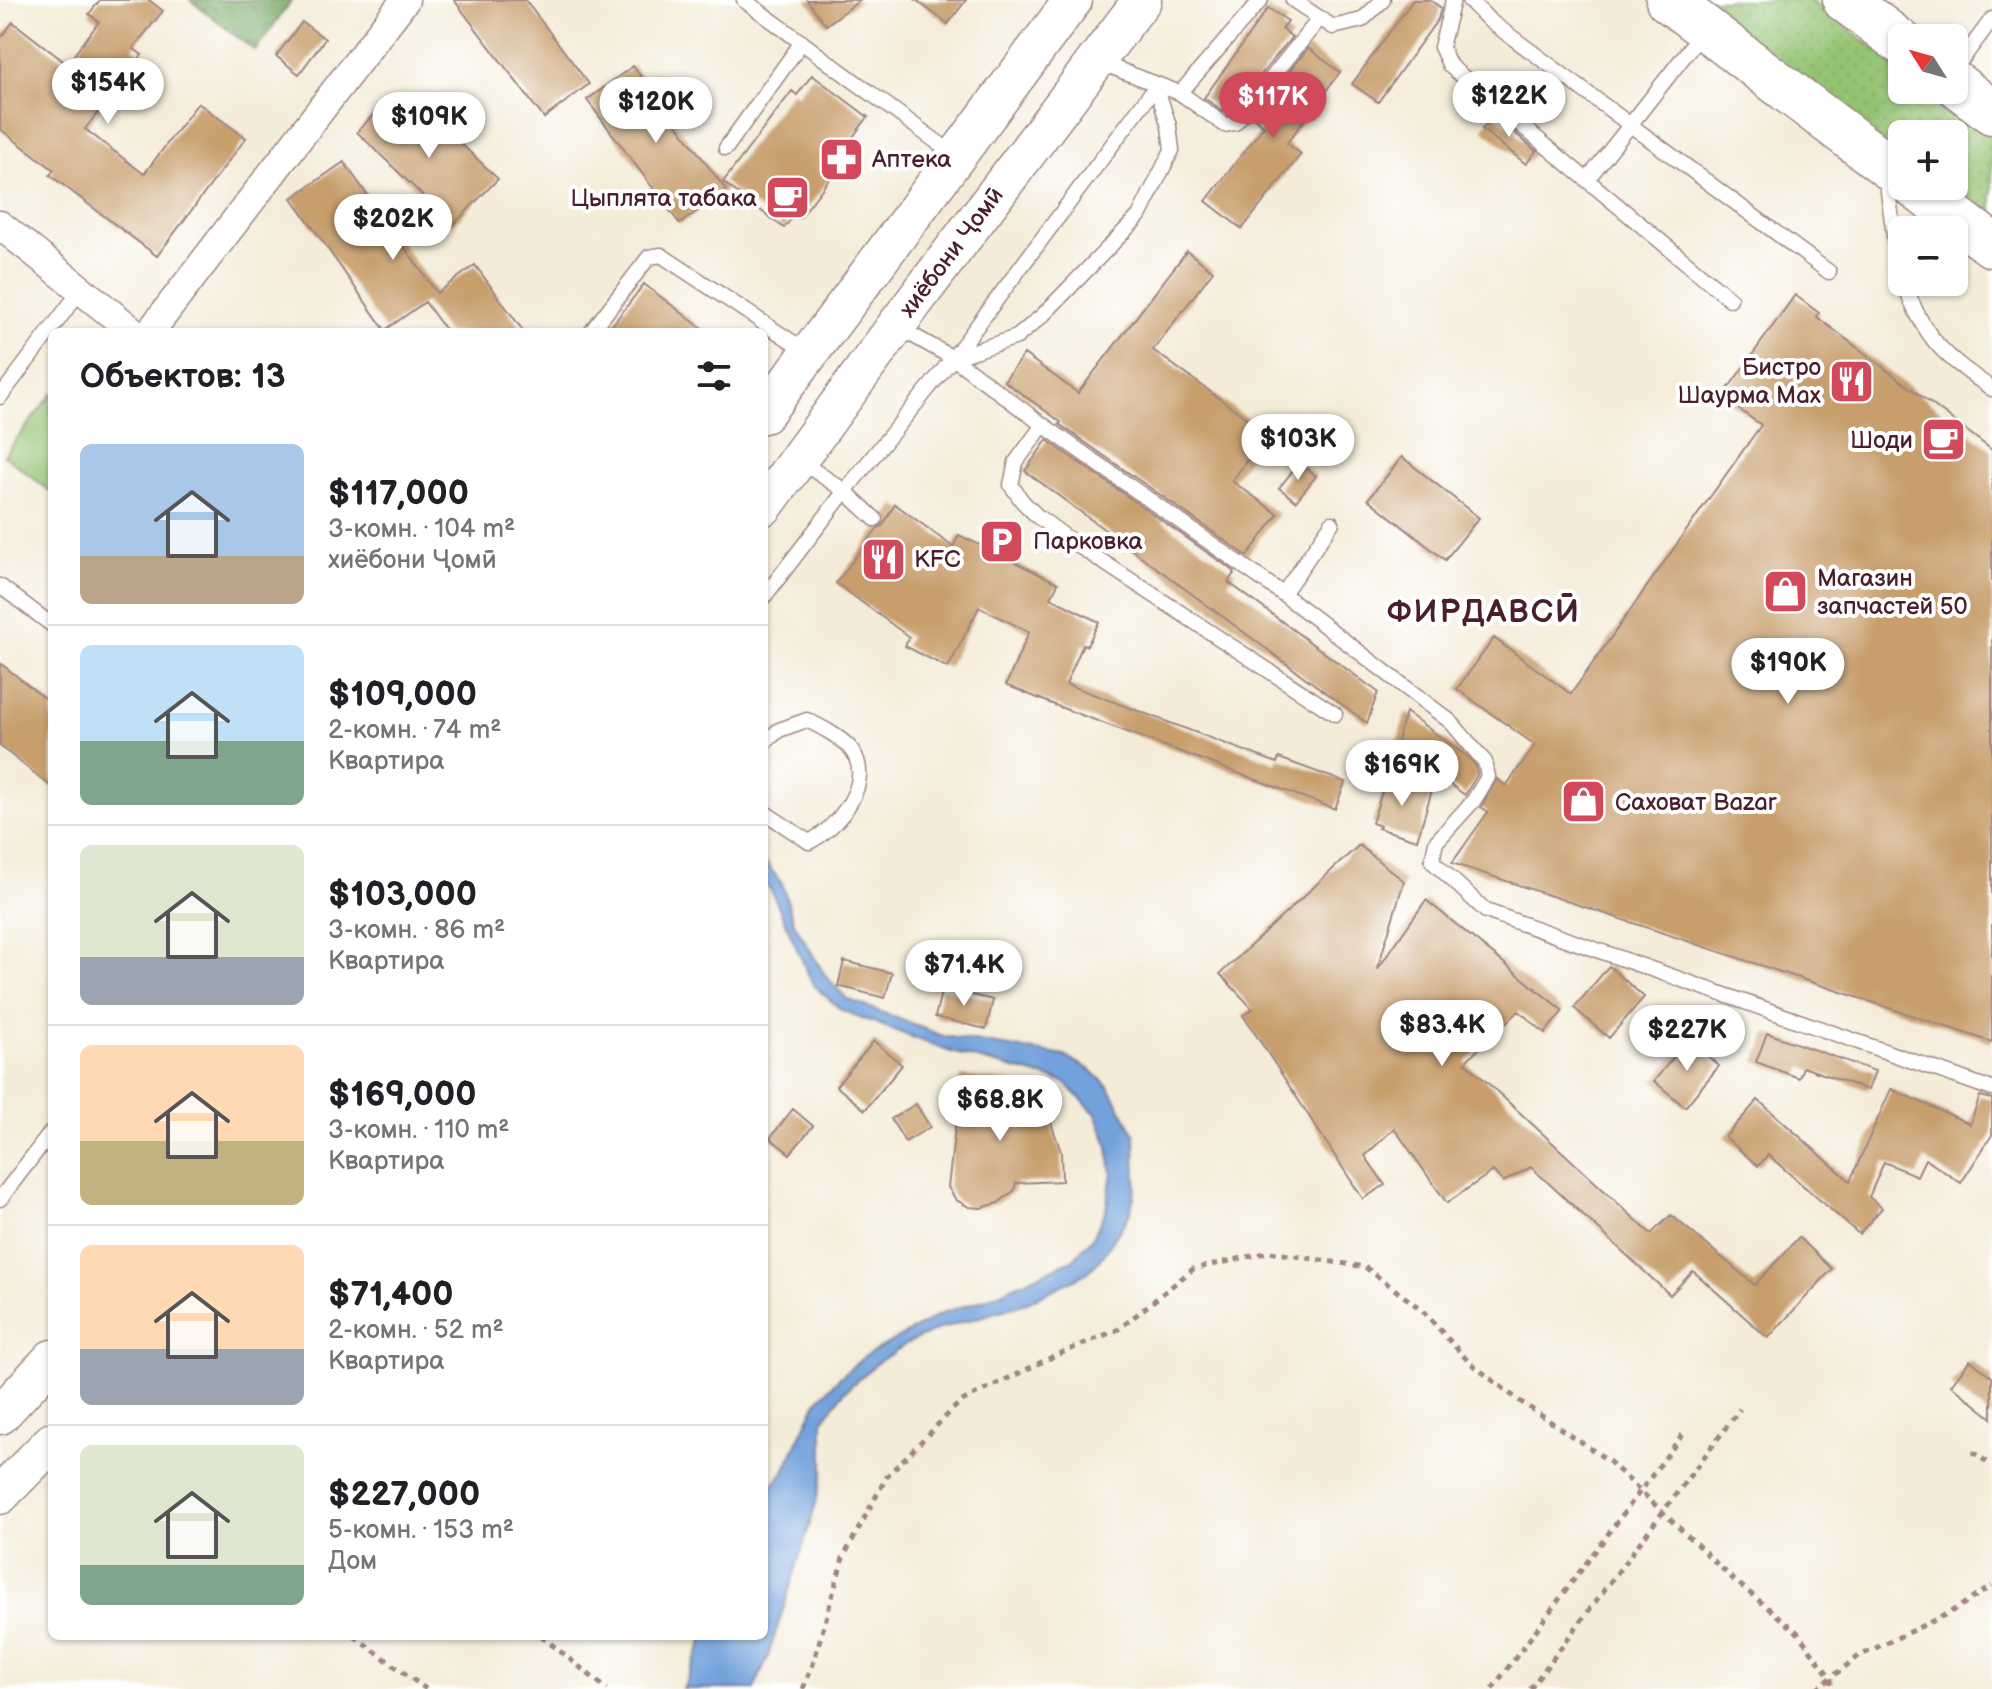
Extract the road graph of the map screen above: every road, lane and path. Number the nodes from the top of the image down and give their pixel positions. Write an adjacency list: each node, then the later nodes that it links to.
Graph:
1 (405, 0): 38 (street)
2 (744, 0): 16 (lane)
3 (1073, 0): 25 (main road)
4 (1142, 0): 18 (main road, хиёбони Ҷомӣ)
5 (1261, 0): 20 (lane)
6 (1293, 0): 12 (lane)
7 (1383, 0): 12 (lane)
8 (1453, 0): 27 (lane)
9 (1469, 0): 23 (lane)
10 (1668, 0): 14 (highway)
11 (1845, 0): 15 (highway)
12 (1320, 18): 20 (lane)
13 (1992, 19): 17 (lane)
14 (1706, 29): 23 (lane); 26 (highway)
15 (1888, 32)
16 (802, 42): 24 (lane); 25 (lane)
17 (1968, 51)
18 (1096, 61): 19 (lane); 35 (main road, хиёбони Ҷомӣ)
19 (1156, 86): 20 (lane); 42 (lane); 42 (lane)
20 (1180, 93)
21 (1968, 94): 22 (highway)
22 (1992, 112)
23 (1630, 125): 27 (lane); 31 (lane)
24 (726, 148)
25 (956, 157): 41 (main road)
26 (1888, 167)
27 (1587, 180): 34 (lane)
28 (1932, 200): 30 (highway)
29 (0, 225): 32 (street)
30 (1992, 245)
31 (1829, 272)
32 (80, 291): 36 (lane); 37 (street)
33 (1909, 296): 43 (lane)
34 (1730, 299)
35 (896, 326): 42 (lane); 47 (main road, хиёбони Ҷомӣ)
36 (52, 328)
37 (129, 328)
38 (153, 328)
39 (594, 328): 41 (lane)
40 (48, 333): 44 (lane)
41 (809, 353): 45 (main road)
42 (953, 358): 46 (lane); 48 (lane)
43 (1992, 389)
44 (0, 397)
45 (768, 409)
46 (1043, 425): 54 (lane); 56 (lane)
47 (798, 460): 48 (lane); 49 (main road, хиёбони Ҷомӣ)
48 (845, 491): 50 (lane); 53 (lane)
49 (768, 501)
50 (875, 519)
51 (1332, 523): 54 (lane)
52 (0, 586): 55 (lane)
53 (768, 592)
54 (1283, 594): 59 (lane)
55 (48, 622)
56 (1335, 714)
57 (768, 740): 58 (lane)
58 (768, 815)
59 (1992, 1089)
60 (48, 1136): 61 (lane)
61 (0, 1199)
62 (48, 1363): 64 (main road)
63 (1740, 1409): 71 (path)
64 (0, 1415)
65 (1686, 1430): 69 (path)
66 (48, 1446): 70 (main road)
67 (1972, 1452): 68 (path)
68 (1992, 1465)
69 (1640, 1491): 71 (path); 78 (path); 79 (path)
70 (0, 1495)
71 (1663, 1512): 75 (path); 80 (path)
72 (1992, 1586): 75 (path)
73 (364, 1640): 76 (path)
74 (546, 1640): 77 (path)
75 (1831, 1678): 81 (path); 82 (path)
76 (426, 1689)
77 (607, 1689)
78 (803, 1689)
79 (1492, 1689)
80 (1530, 1689)
81 (1816, 1689)
82 (1831, 1689)

